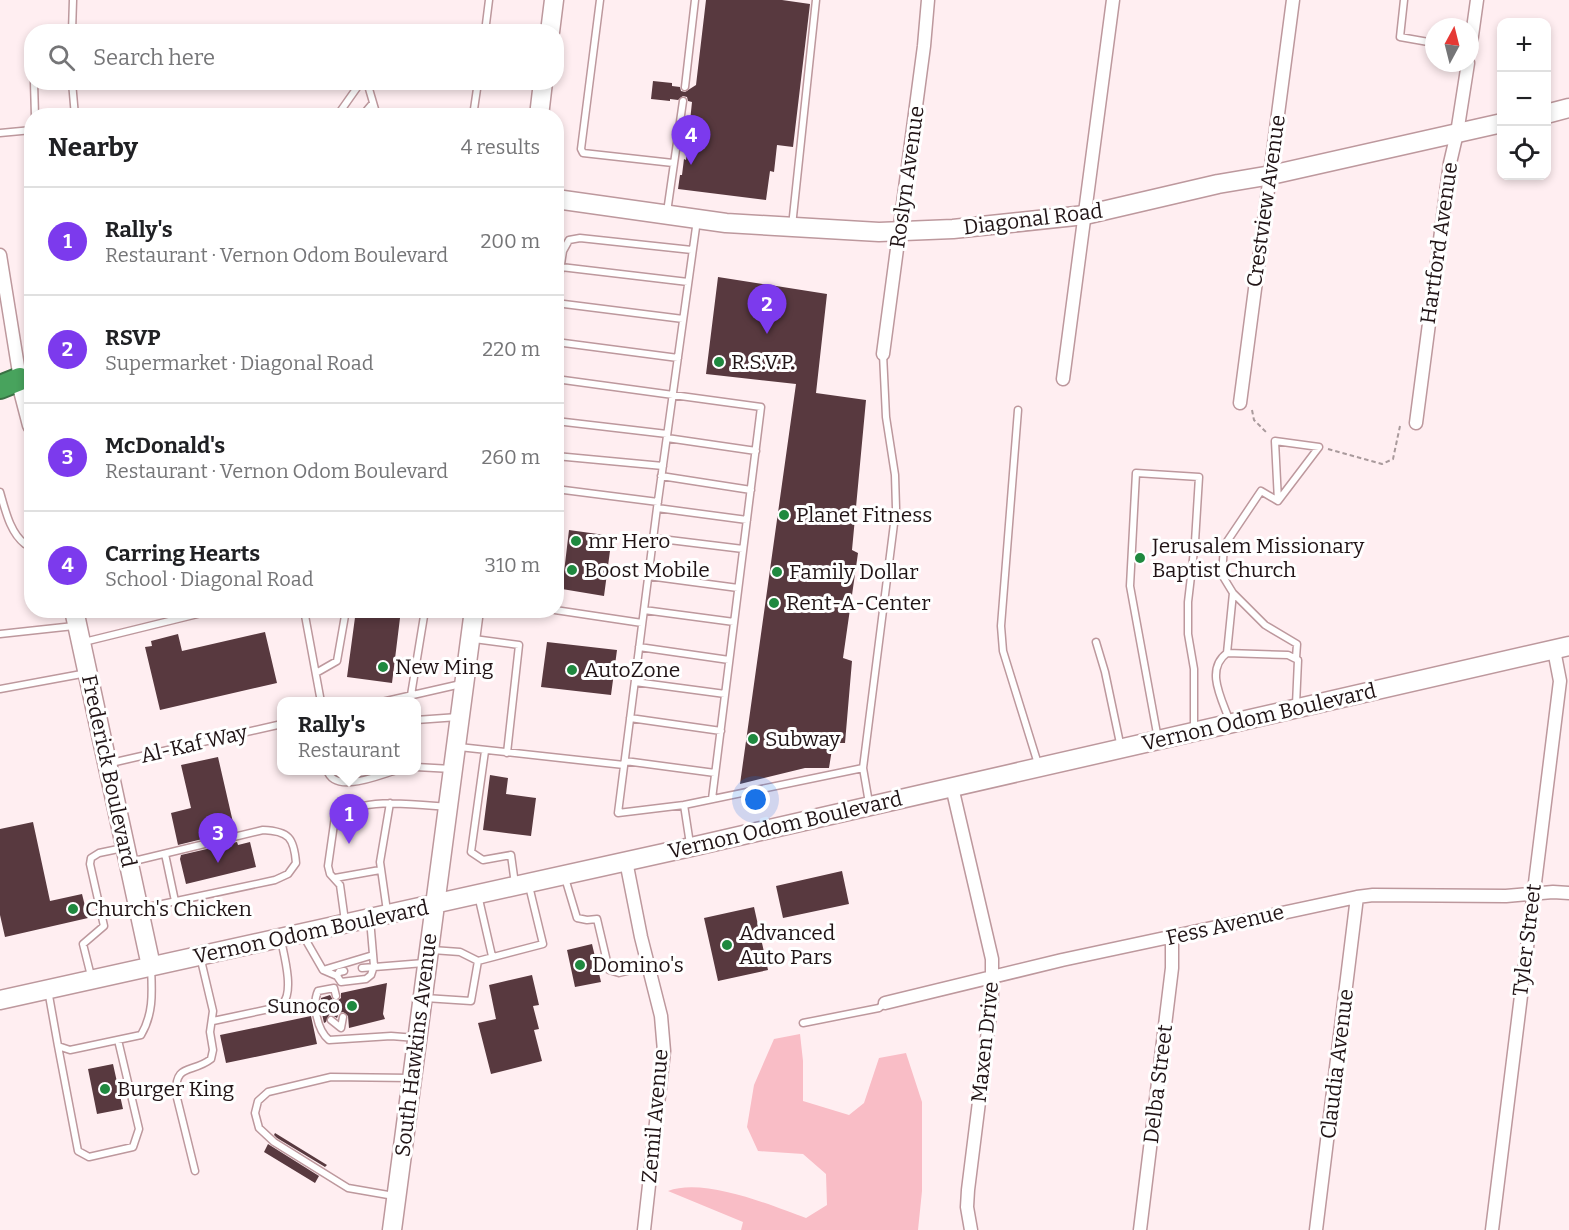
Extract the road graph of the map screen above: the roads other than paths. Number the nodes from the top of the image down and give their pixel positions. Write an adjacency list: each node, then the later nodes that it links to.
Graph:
1 (73, 0): 13 (lane)
2 (489, 0): 14 (lane)
3 (554, 0): 15 (street)
4 (600, 0): 40 (lane)
5 (695, 0): 18 (lane)
6 (816, 0): 46 (lane)
7 (928, 0): 47 (street, Roslyn Avenue)
8 (1113, 0): 43 (street)
9 (1293, 0): 41 (street, Crestview Avenue)
10 (1404, 0): 16 (lane)
11 (1477, 0): 12 (street)
12 (1474, 18)
13 (72, 24)
14 (486, 24)
15 (551, 24)
16 (1425, 41)
17 (1467, 72): 39 (street, Hartford Avenue)
18 (685, 87)
19 (34, 90): 27 (lane)
20 (73, 90): 28 (lane)
21 (355, 90): 29 (lane)
22 (369, 90): 26 (lane)
23 (477, 90): 32 (lane)
24 (542, 90): 33 (street)
25 (683, 100): 40 (lane)
26 (373, 103): 30 (lane); 31 (lane)
27 (35, 108)
28 (74, 108)
29 (343, 108)
30 (369, 108)
31 (375, 108)
32 (474, 108)
33 (540, 108)
34 (1569, 108): 35 (street)
35 (1551, 113)
36 (1497, 124): 39 (street, Diagonal Road)
37 (24, 131): 38 (lane)
38 (0, 133)
39 (1457, 133): 41 (street, Diagonal Road); 66 (street, Hartford Avenue)
40 (673, 163): 44 (lane)
41 (1271, 175): 43 (street, Diagonal Road); 62 (street, Crestview Avenue)
42 (564, 200): 44 (street, Diagonal Road)
43 (1084, 215): 47 (street, Diagonal Road); 58 (street)
44 (667, 216): 45 (street, Diagonal Road)
45 (697, 219): 46 (street, Diagonal Road); 49 (lane)
46 (792, 227): 47 (street, Diagonal Road)
47 (900, 232): 56 (street, Roslyn Avenue)
48 (564, 249): 49 (lane)
49 (692, 249): 52 (lane)
50 (0, 255): 60 (street)
51 (564, 267): 52 (lane)
52 (688, 282): 54 (lane)
53 (564, 304): 54 (lane)
54 (683, 320): 57 (lane)
55 (564, 343): 57 (lane)
56 (883, 354): 128 (lane)
57 (678, 358): 61 (lane)
58 (1064, 379)
59 (564, 380): 61 (lane)
60 (13, 381): 63 (street)
61 (672, 395): 67 (lane); 68 (lane)
62 (1246, 403)
63 (24, 406)
64 (1018, 411): 127 (lane)
65 (564, 422): 67 (lane)
66 (1416, 423)
67 (667, 436): 68 (lane); 70 (lane)
68 (756, 451): 73 (lane)
69 (564, 457): 70 (lane)
70 (663, 466): 71 (lane)
71 (661, 476): 73 (lane); 76 (lane)
72 (564, 490): 76 (lane)
73 (751, 490): 77 (lane)
74 (0, 492): 79 (lane)
75 (1278, 501): 75 (lane); 83 (lane)
76 (657, 505): 77 (lane); 78 (lane)
77 (747, 520): 80 (lane)
78 (653, 538): 80 (lane); 81 (lane)
79 (24, 543)
80 (743, 549): 82 (lane)
81 (648, 576): 82 (lane); 84 (lane)
82 (738, 588): 92 (lane)
83 (1233, 593): 99 (lane); 100 (lane)
84 (644, 610): 92 (lane); 93 (lane)
85 (564, 611): 93 (lane)
86 (117, 618): 91 (lane)
87 (306, 618): 103 (lane)
88 (345, 618): 103 (lane)
89 (424, 618): 108 (lane)
90 (473, 618): 95 (street, South Hawkins Avenue)
91 (80, 621): 94 (lane); 102 (street, Frederick Boulevard)
92 (734, 622): 101 (lane)
93 (642, 623): 97 (lane)
94 (0, 634)
95 (470, 639): 105 (street, South Hawkins Avenue); 123 (lane)
96 (1096, 642): 121 (lane)
97 (639, 647): 101 (lane); 104 (lane)
98 (1562, 648): 111 (street, Vernon Odom Boulevard); 148 (street, Tyler Street)
99 (1227, 652): 100 (lane); 115 (lane)
100 (1296, 658): 111 (lane)
101 (729, 660): 107 (lane)
102 (87, 673): 106 (lane); 125 (street, Frederick Boulevard)
103 (316, 673): 109 (lane)
104 (635, 682): 107 (lane); 113 (lane)
105 (464, 683): 108 (lane); 112 (street, South Hawkins Avenue)
106 (0, 688)
107 (725, 694): 117 (lane)
108 (411, 695): 110 (lane)
109 (320, 697)
110 (403, 697)
111 (1296, 708): 115 (street, Vernon Odom Boulevard)
112 (460, 717): 114 (lane); 120 (street, South Hawkins Avenue)
113 (630, 718): 117 (lane); 124 (lane)
114 (421, 720)
115 (1231, 723): 118 (street, Vernon Odom Boulevard)
116 (277, 725): 125 (lane, Al-Kaf Way)
117 (720, 730): 130 (lane)
118 (1195, 731): 119 (street, Vernon Odom Boulevard); 119 (lane)
119 (1158, 740): 121 (street, Vernon Odom Boulevard)
120 (456, 747): 122 (lane); 129 (street, South Hawkins Avenue)
121 (1121, 748): 127 (street, Vernon Odom Boulevard)
122 (484, 751): 123 (lane); 146 (lane)
123 (507, 753): 124 (lane)
124 (625, 763): 130 (lane); 136 (lane)
125 (107, 764): 141 (street, Frederick Boulevard)
126 (421, 767): 129 (lane)
127 (1040, 767): 133 (street, Vernon Odom Boulevard)
128 (863, 768): 134 (lane); 137 (lane)
129 (453, 769): 138 (street, South Hawkins Avenue)
130 (715, 773): 134 (lane)
131 (328, 775): 132 (lane)
132 (381, 775)
133 (952, 786): 137 (street, Vernon Odom Boulevard); 170 (street, Maxen Drive)
134 (712, 799): 136 (lane)
135 (390, 803): 138 (lane); 143 (lane); 145 (lane)
136 (684, 805): 139 (lane)
137 (870, 805): 139 (street, Vernon Odom Boulevard)
138 (447, 808): 152 (street, South Hawkins Avenue)
139 (691, 847): 142 (street, Vernon Odom Boulevard)
140 (165, 854): 141 (lane); 151 (lane); 151 (lane)
141 (127, 855): 153 (street, Frederick Boulevard); 171 (lane)
142 (626, 861): 144 (street, Vernon Odom Boulevard); 165 (street, Zemil Avenue)
143 (380, 870): 145 (lane); 154 (lane)
144 (564, 875): 146 (street, Vernon Odom Boulevard); 165 (lane)
145 (335, 878): 155 (lane)
146 (522, 884): 149 (street, Vernon Odom Boulevard); 162 (lane)
147 (1569, 893): 148 (street, Fess Avenue)
148 (1533, 894): 150 (street, Fess Avenue); 196 (street, Tyler Street)
149 (478, 895): 152 (street, Vernon Odom Boulevard); 162 (lane)
150 (1357, 897): 157 (street, Fess Avenue); 195 (street, Claudia Avenue)
151 (175, 901): 153 (lane)
152 (434, 904): 154 (street, Vernon Odom Boulevard); 161 (street, South Hawkins Avenue)
153 (139, 909): 164 (street, Frederick Boulevard)
154 (379, 917): 155 (street, Vernon Odom Boulevard); 159 (lane)
155 (346, 924): 156 (street, Vernon Odom Boulevard)
156 (302, 933): 158 (street, Vernon Odom Boulevard); 167 (lane)
157 (1172, 937): 170 (street, Fess Avenue); 194 (street, Delba Street)
158 (281, 938): 160 (street, Vernon Odom Boulevard); 181 (lane)
159 (373, 955): 166 (lane); 167 (lane)
160 (200, 956): 164 (street, Vernon Odom Boulevard); 181 (lane)
161 (427, 956): 163 (lane); 166 (lane); 177 (street, South Hawkins Avenue)
162 (492, 956): 163 (lane)
163 (478, 961): 177 (lane)
164 (151, 966): 171 (street, Vernon Odom Boulevard); 186 (lane)
165 (649, 966): 192 (street, Zemil Avenue)
166 (374, 968): 168 (lane); 169 (lane)
167 (323, 970): 169 (lane)
168 (363, 971)
169 (330, 973): 172 (lane)
170 (993, 976): 178 (street, Fess Avenue); 193 (street, Maxen Drive)
171 (92, 980): 173 (street, Vernon Odom Boulevard)
172 (326, 989): 174 (lane); 176 (lane); 185 (lane)
173 (48, 990): 175 (street, Vernon Odom Boulevard); 187 (lane)
174 (336, 996)
175 (1, 997)
176 (325, 998)
177 (422, 998): 184 (street, South Hawkins Avenue)
178 (885, 1003): 182 (lane)
179 (343, 1017): 183 (lane)
180 (331, 1020): 183 (lane)
181 (213, 1021): 189 (lane)
182 (803, 1023)
183 (341, 1028): 185 (lane)
184 (417, 1038): 185 (lane); 188 (street, South Hawkins Avenue)
185 (344, 1039)
186 (118, 1040): 187 (lane); 187 (lane)
187 (58, 1046)
188 (411, 1078): 190 (street, South Hawkins Avenue); 190 (lane)
189 (195, 1172)
190 (396, 1196): 191 (street, South Hawkins Avenue)
191 (392, 1230)
192 (644, 1230)
193 (971, 1230)
194 (1140, 1230)
195 (1316, 1230)
196 (1492, 1230)

